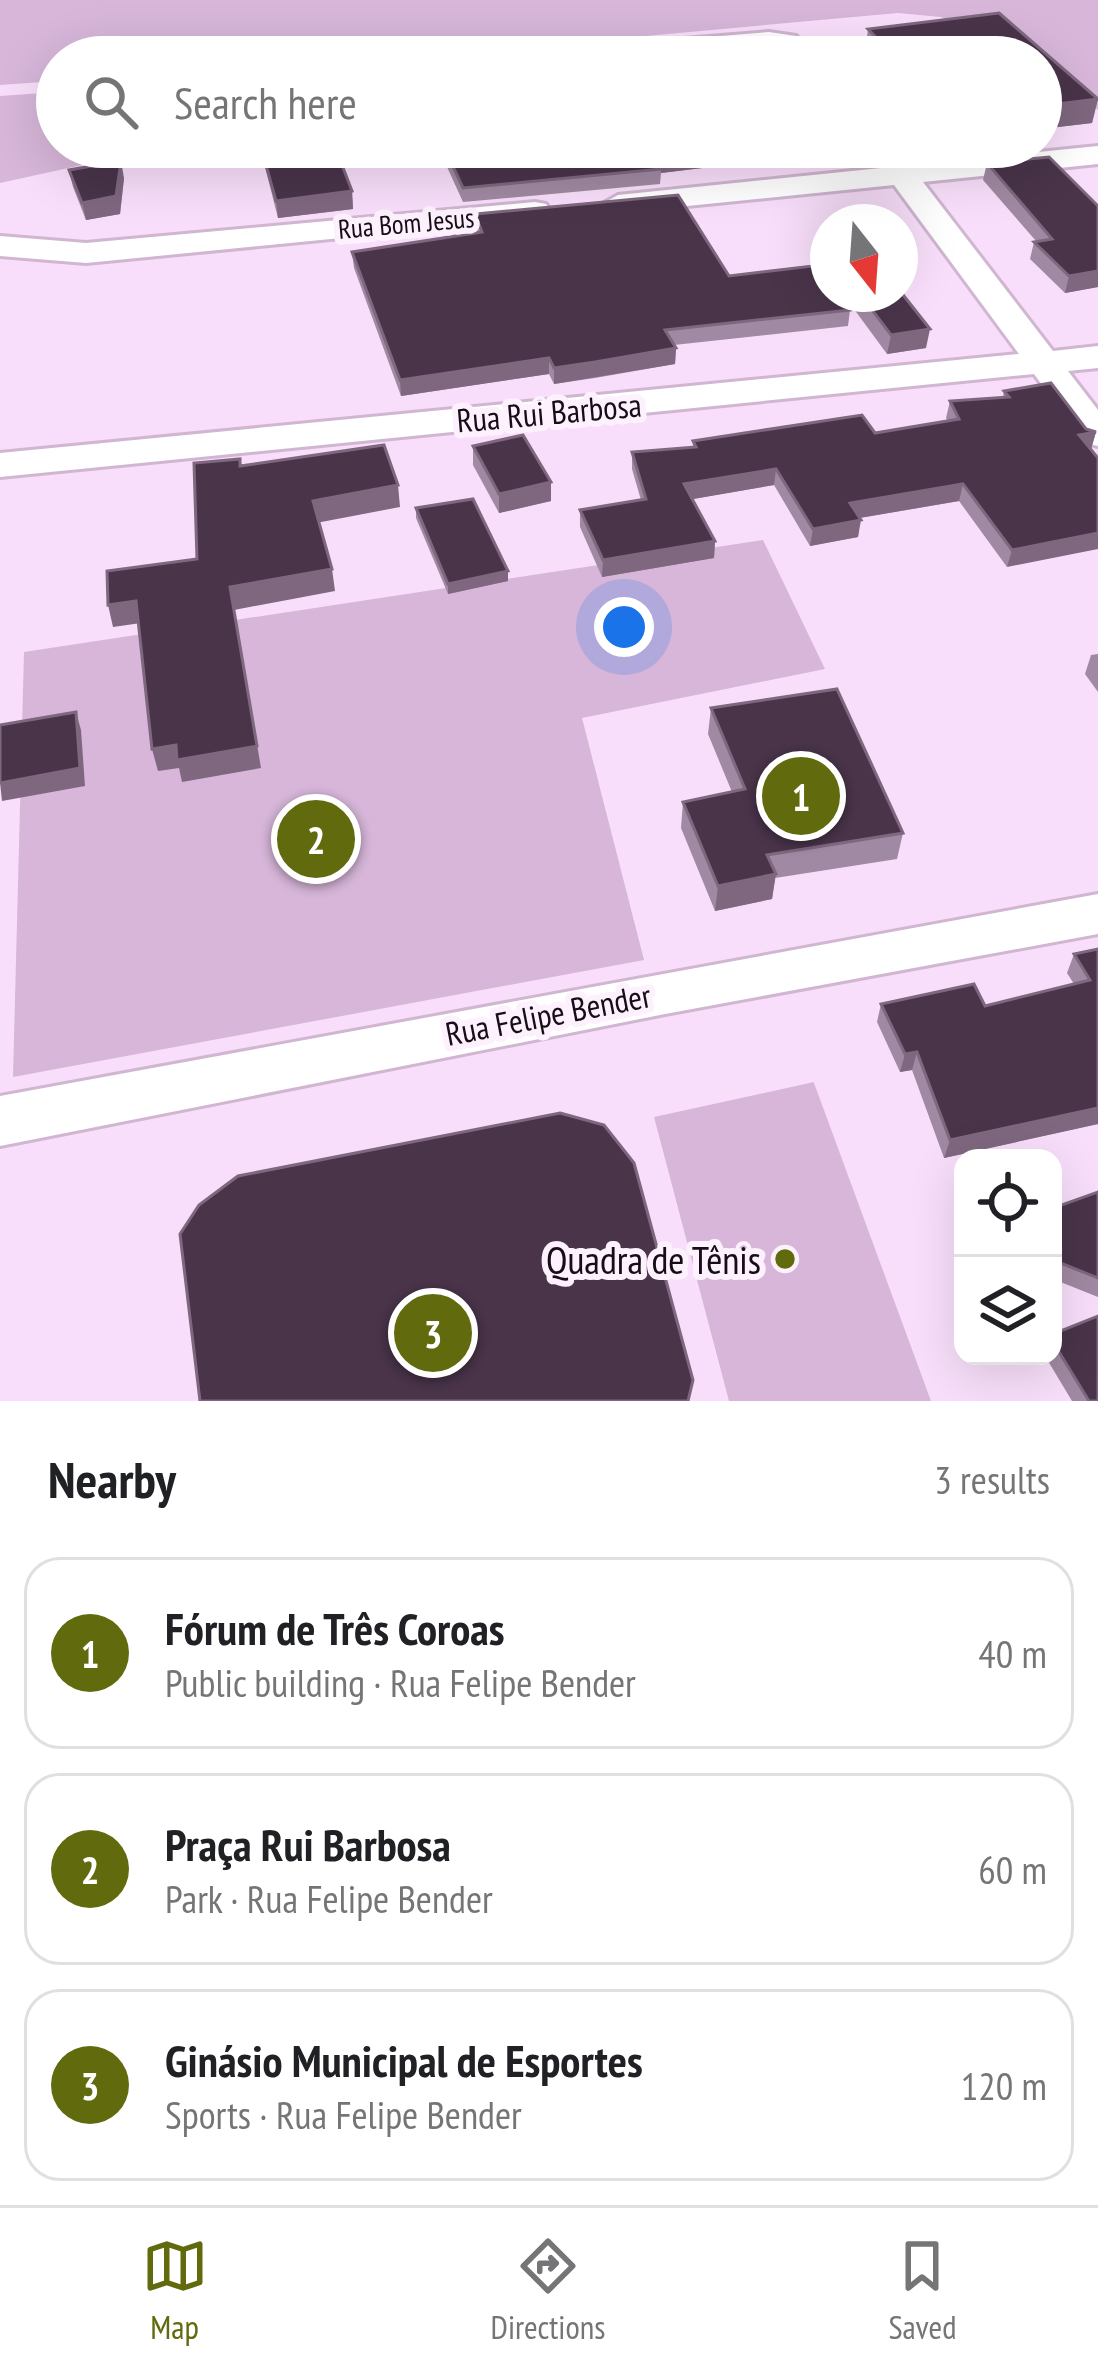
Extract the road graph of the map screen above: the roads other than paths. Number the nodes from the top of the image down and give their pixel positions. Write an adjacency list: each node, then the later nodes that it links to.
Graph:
1 (1098, 154): 2 (street, Rua Bom Jesus)
2 (1062, 158)
3 (898, 168): 5 (street)
4 (981, 168): 5 (street, Rua Bom Jesus)
5 (906, 177): 6 (street, Rua Bom Jesus); 8 (street)
6 (0, 246)
7 (1098, 357): 8 (street, Rua Rui Barbosa)
8 (1043, 364): 9 (street); 10 (street, Rua Rui Barbosa)
9 (1098, 435)
10 (0, 465)
11 (1098, 914): 12 (street, Rua Felipe Bender)
12 (0, 1121)

